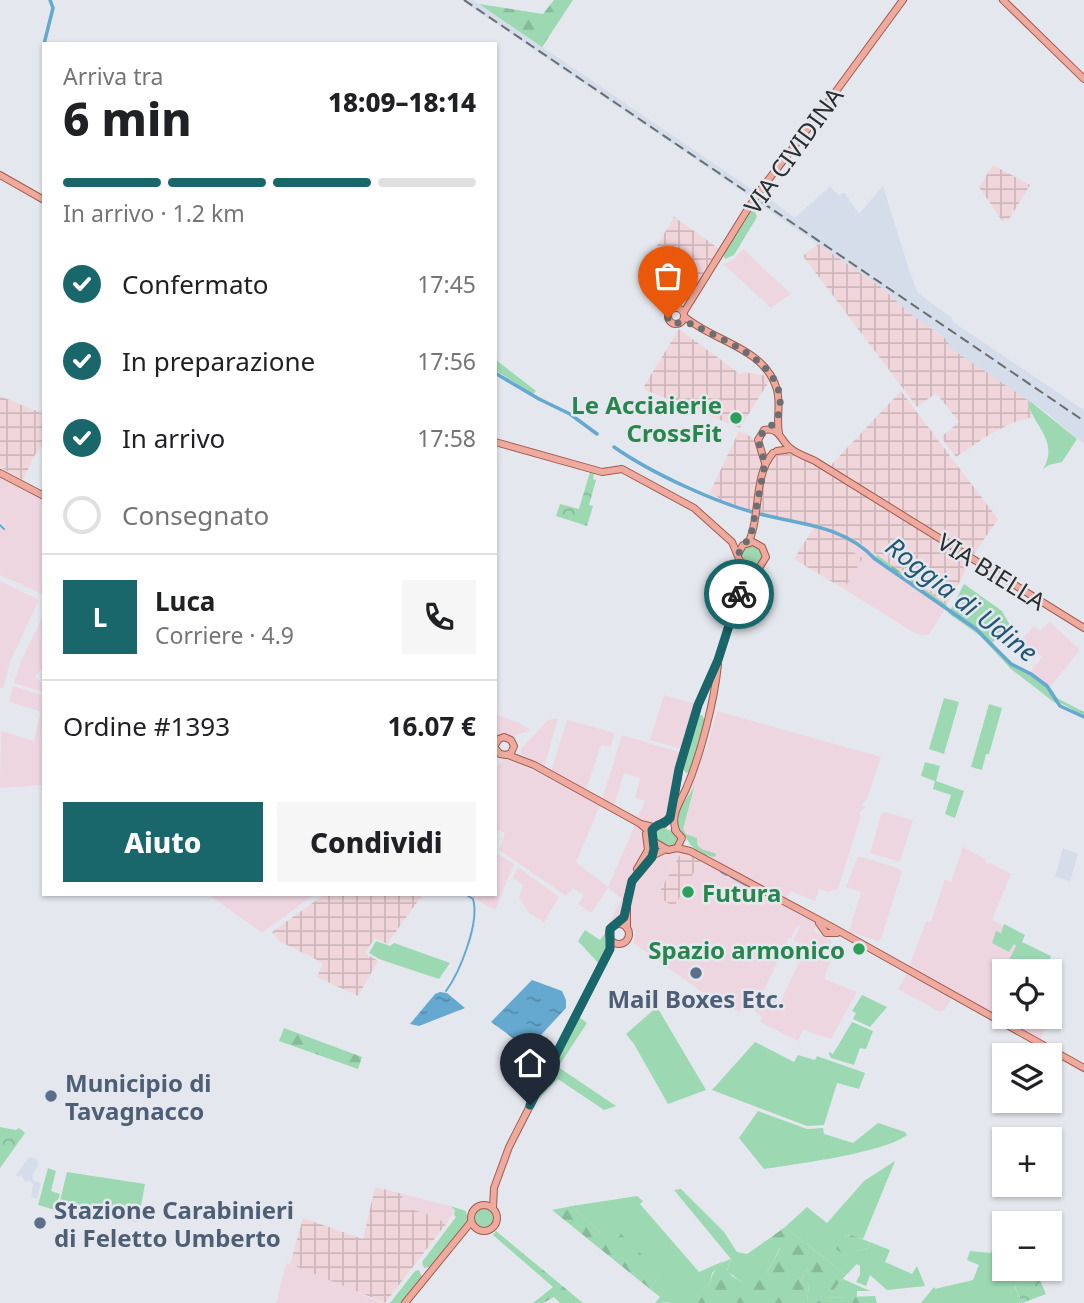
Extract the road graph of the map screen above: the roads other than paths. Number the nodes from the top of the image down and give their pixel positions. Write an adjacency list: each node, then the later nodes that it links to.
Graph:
1 (903, 0): 6 (main road, VIA CIVIDINA, bridge)
2 (1003, 0): 3 (main road)
3 (1084, 79)
4 (0, 175): 5 (main road)
5 (42, 199)
6 (778, 417): 7 (main road); 8 (main road)
7 (768, 429): 8 (main road); 11 (main road)
8 (780, 435): 10 (main road, VIA BIELLA); 12 (main road)
9 (497, 443): 17 (main road)
10 (791, 449): 12 (main road); 24 (main road, VIA BIELLA)
11 (762, 451): 12 (main road); 13 (main road)
12 (775, 452): 13 (main road)
13 (765, 463): 16 (main road)
14 (0, 473): 15 (main road)
15 (42, 495)
16 (753, 526): 18 (main road); 19 (main road)
17 (732, 542): 19 (main road); 20 (main road)
18 (757, 543): 19 (main road); 22 (main road)
19 (745, 544): 20 (main road)
20 (738, 554): 21 (main road)
21 (743, 567): 22 (main road); 23 (main road)
22 (754, 570): 23 (main road)
23 (744, 580): 25 (main road)
24 (1084, 628)
25 (718, 660): 26 (main road); 27 (main road)
26 (694, 716): 27 (main road); 31 (main road)
27 (708, 718): 32 (main road)
28 (497, 741): 30 (main road)
29 (497, 745): 30 (main road)
30 (510, 752): 33 (main road)
31 (679, 769): 32 (main road); 34 (main road)
32 (692, 773): 36 (main road)
33 (639, 823): 35 (main road); 43 (main road)
34 (664, 824): 35 (main road); 36 (main road)
35 (652, 830): 37 (main road)
36 (676, 830): 38 (main road)
37 (653, 841): 40 (main road); 42 (main road)
38 (682, 841): 39 (main road); 41 (main road)
39 (677, 848): 40 (main road); 41 (main road)
40 (666, 849): 42 (main road)
41 (690, 851): 50 (main road)
42 (652, 857): 43 (main road)
43 (632, 881): 44 (main road)
44 (626, 912): 45 (main road); 46 (main road)
45 (617, 924): 46 (main road); 47 (main road)
46 (627, 928): 48 (main road)
47 (610, 939): 48 (main road); 49 (main road)
48 (618, 944): 49 (main road)
49 (610, 949): 51 (main road)
50 (1084, 1068)
51 (492, 1194): 52 (main road); 53 (main road)
52 (484, 1205): 53 (main road); 54 (main road)
53 (493, 1208): 55 (main road)
54 (471, 1222): 55 (main road); 56 (main road)
55 (477, 1229): 56 (main road)
56 (465, 1231): 57 (main road)
57 (405, 1303)

